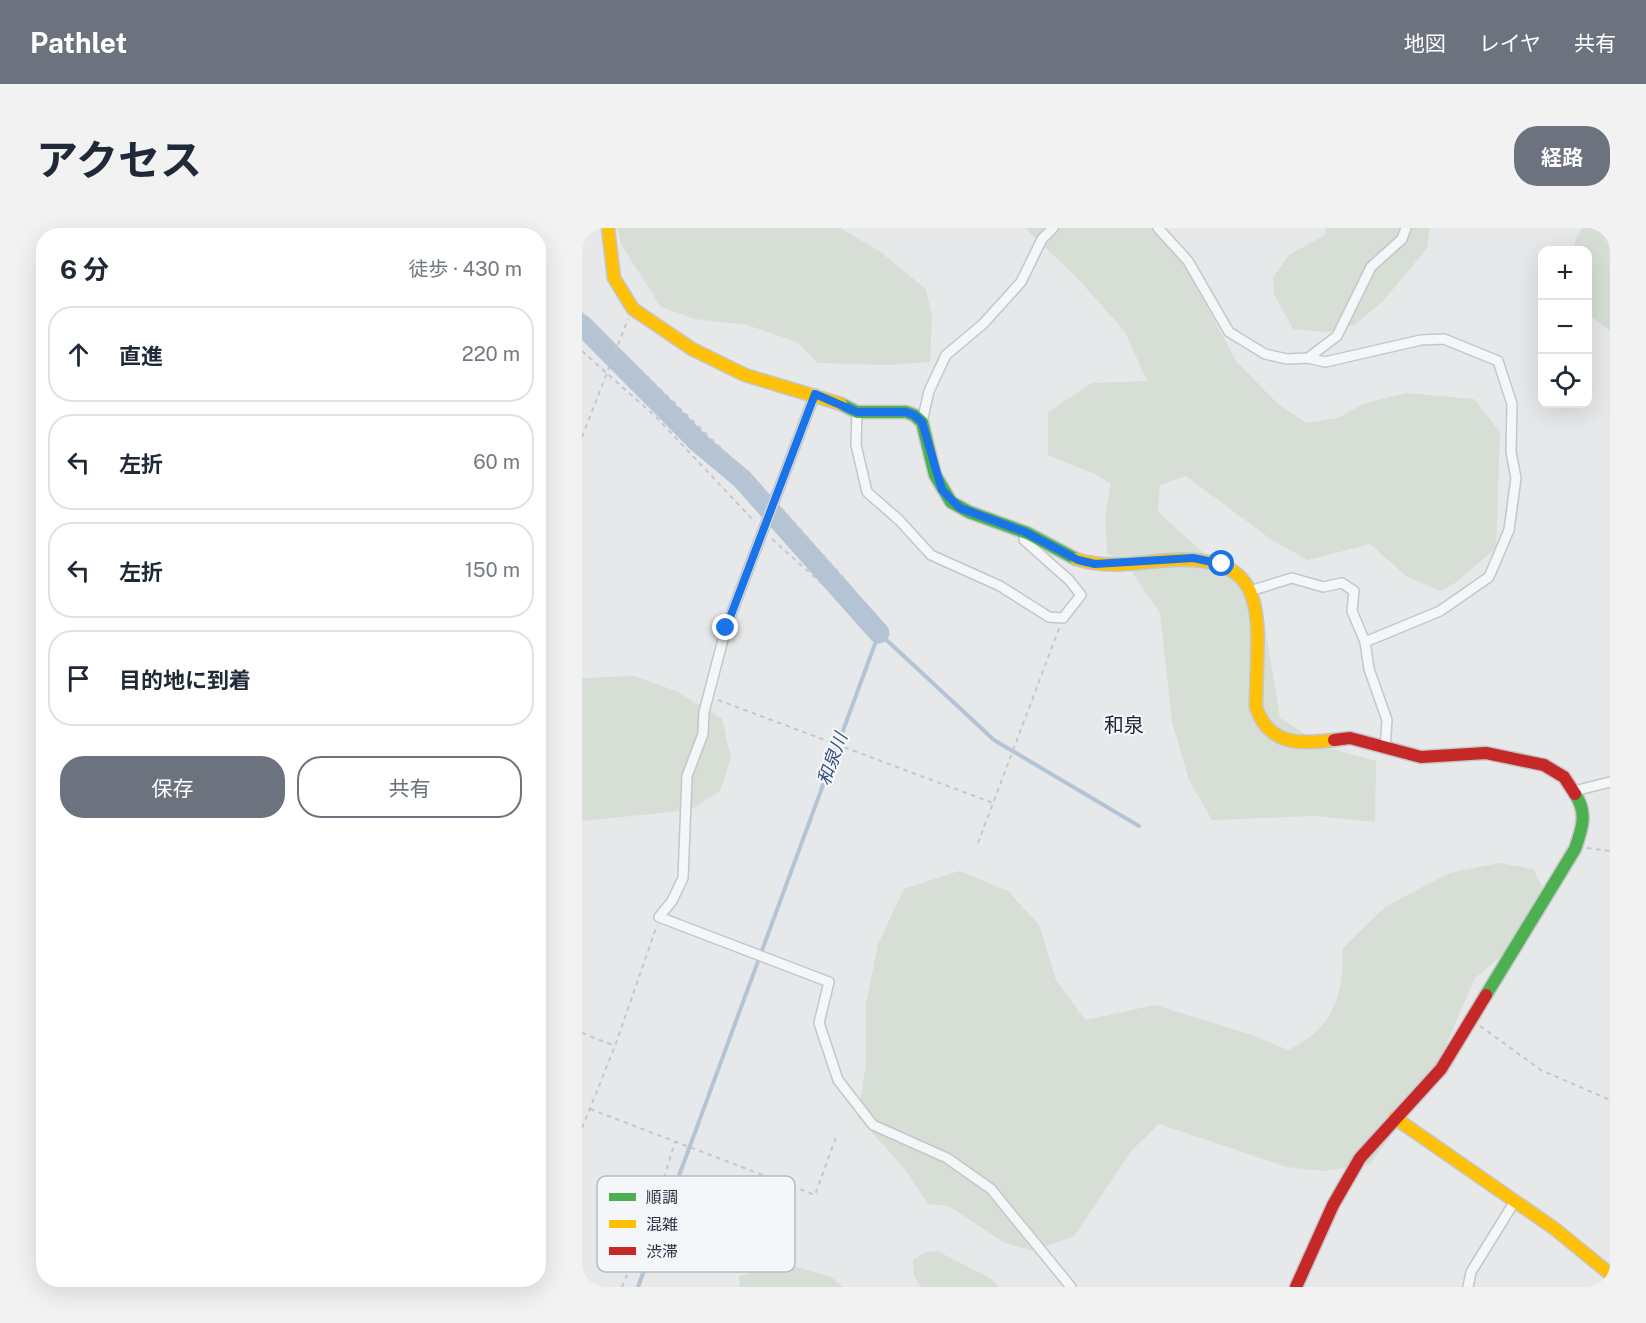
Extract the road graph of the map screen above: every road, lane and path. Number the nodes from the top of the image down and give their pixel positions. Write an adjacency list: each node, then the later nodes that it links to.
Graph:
1 (608, 228): 5 (street)
2 (1053, 228): 13 (street)
3 (1158, 228): 9 (street)
4 (1406, 228): 9 (street)
5 (633, 309): 7 (path); 11 (street)
6 (582, 313): 7 (path)
7 (617, 346): 10 (path); 15 (path)
8 (582, 351): 10 (path)
9 (1308, 358): 22 (street)
10 (606, 374): 14 (path); 16 (path)
11 (815, 394): 12 (street); 15 (street)
12 (857, 412): 13 (street); 21 (street)
13 (922, 422): 19 (street)
14 (582, 437)
15 (774, 500): 16 (street); 18 (path)
16 (762, 531): 20 (path); 23 (street)
17 (1024, 540): 21 (street)
18 (848, 583)
19 (1252, 590): 22 (street); 24 (street)
20 (831, 592)
21 (1063, 618): 27 (path)
22 (1365, 642): 24 (street)
23 (708, 696): 27 (path); 31 (street)
24 (1385, 748): 26 (street)
25 (1610, 782): 26 (street)
26 (1574, 791): 29 (street)
27 (993, 803): 28 (path)
28 (978, 843)
29 (1576, 846): 30 (path); 32 (street)
30 (1610, 851)
31 (659, 917): 34 (path); 48 (street)
32 (1471, 1019): 35 (path); 37 (street)
33 (582, 1033): 34 (path)
34 (615, 1047): 36 (path)
35 (1610, 1100)
36 (590, 1109): 38 (path); 40 (path)
37 (1395, 1118): 44 (street); 49 (street)
38 (582, 1128)
39 (836, 1137): 43 (path)
40 (675, 1142): 41 (path); 42 (path)
41 (665, 1176)
42 (765, 1176)
43 (795, 1187)
44 (1515, 1202): 46 (street); 50 (street)
45 (628, 1272): 47 (path)
46 (1610, 1274)
47 (622, 1287)
48 (1071, 1287)
49 (1296, 1287)
50 (1468, 1287)

